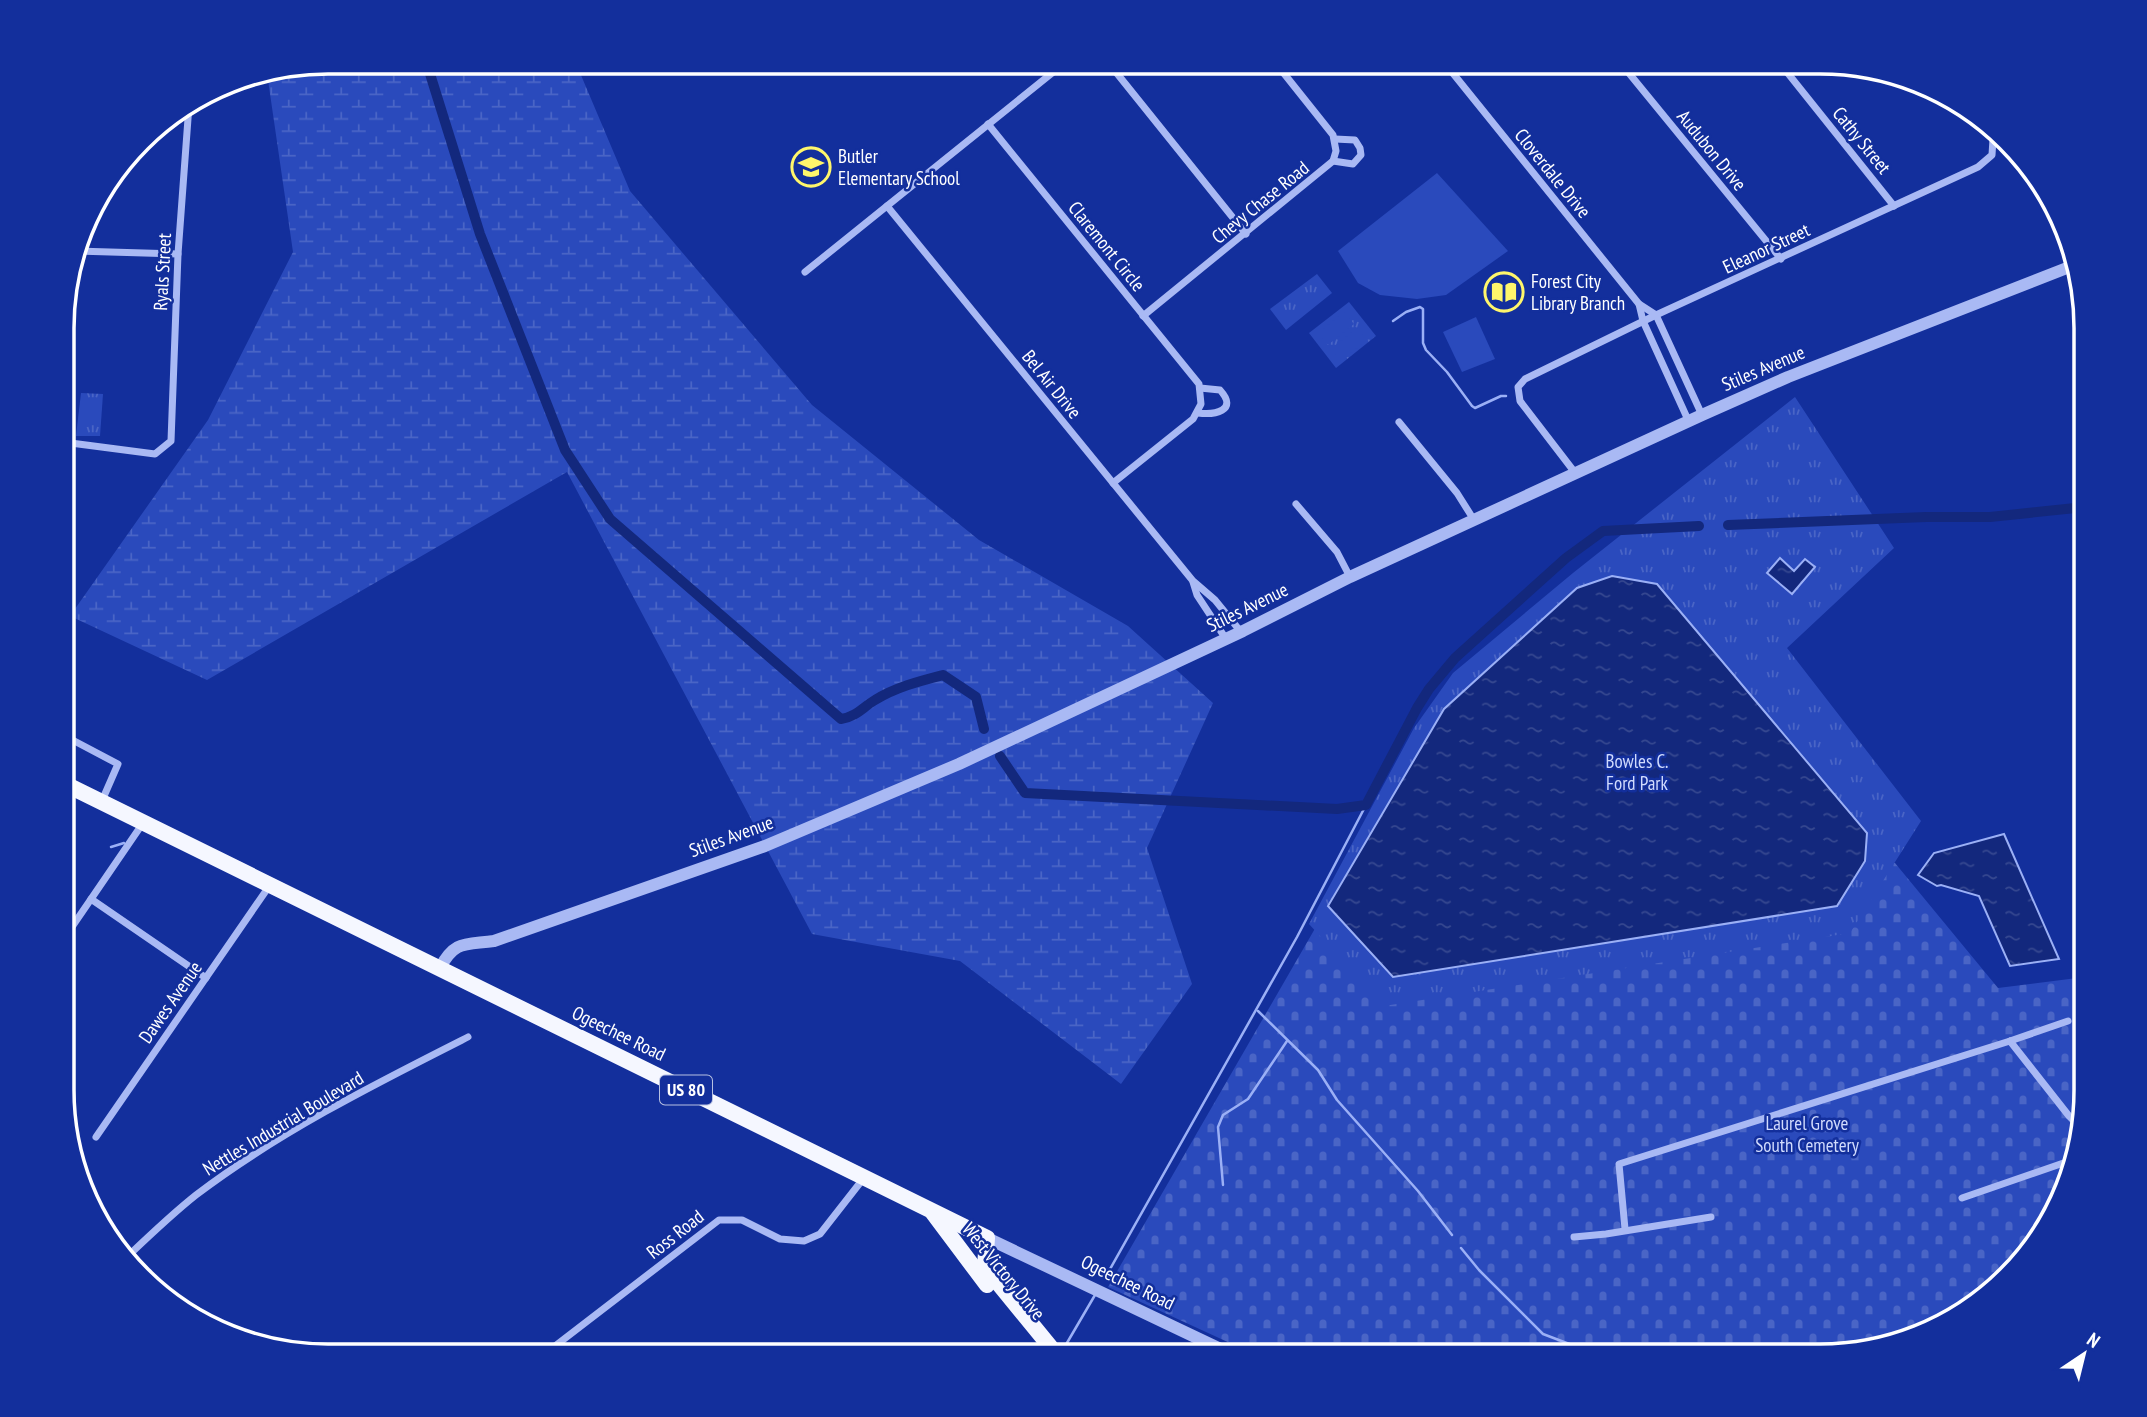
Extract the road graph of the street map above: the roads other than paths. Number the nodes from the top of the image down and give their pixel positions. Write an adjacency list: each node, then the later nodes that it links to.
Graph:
1 (1051, 74): 8 (street)
2 (1117, 74): 14 (street)
3 (1284, 74): 9 (street)
4 (1453, 74): 20 (street, Cloverdale Drive)
5 (1630, 74): 17 (street, Audubon Drive)
6 (1788, 74): 13 (street, Cathy Street)
7 (187, 115): 16 (street, Ryals Street)
8 (988, 124): 12 (street); 22 (street, Claremont Circle)
9 (1335, 139): 11 (street, Chevy Chase Road); 11 (street)
10 (1993, 142): 13 (street, Eleanor Street)
11 (1333, 162): 14 (street, Chevy Chase Road)
12 (887, 206): 19 (street); 31 (street, Bel Air Drive)
13 (1894, 206): 17 (street, Eleanor Street)
14 (1246, 234): 22 (street, Chevy Chase Road)
15 (85, 251): 16 (street)
16 (178, 254): 29 (street, Ryals Street)
17 (1781, 259): 21 (street, Eleanor Street)
18 (2067, 268): 26 (street, Stiles Avenue)
19 (805, 272)
20 (1639, 304): 21 (street, Cloverdale Drive); 23 (street, Cloverdale Drive)
21 (1656, 315): 23 (street, Eleanor Street); 26 (street)
22 (1143, 316): 24 (street, Claremont Circle)
23 (1643, 321): 28 (street, Cloverdale Drive); 30 (street, Eleanor Street)
24 (1200, 388): 25 (street); 25 (street, Claremont Circle)
25 (1198, 413): 31 (street, Claremont Circle)
26 (1702, 415): 28 (street, Stiles Avenue)
27 (1399, 422): 33 (street)
28 (1689, 422): 30 (street, Stiles Avenue)
29 (74, 443)
30 (1576, 474): 33 (street, Stiles Avenue)
31 (1113, 483): 35 (street, Bel Air Drive)
32 (1296, 505): 34 (street)
33 (1474, 520): 34 (street, Stiles Avenue)
34 (1350, 577): 36 (street, Stiles Avenue)
35 (1193, 581): 36 (street, Bel Air Drive); 37 (street, Bel Air Drive)
36 (1241, 632): 37 (street, Stiles Avenue)
37 (1226, 639): 45 (street, Stiles Avenue)
38 (74, 740): 40 (street)
39 (74, 788): 40 (main road, Ogeechee Road / US 80)
40 (101, 803): 41 (main road, Ogeechee Road / US 80)
41 (143, 822): 42 (main road, Ogeechee Road / US 80); 43 (street)
42 (270, 884): 45 (main road, Ogeechee Road / US 80); 46 (street, Dawes Avenue)
43 (91, 900): 44 (street); 46 (street)
44 (74, 925)
45 (440, 968): 53 (main road, Ogeechee Road / US 80)
46 (206, 978): 51 (street, Dawes Avenue)
47 (2068, 1021): 49 (street)
48 (468, 1038): 60 (street, Nettles Industrial Boulevard)
49 (2010, 1041): 50 (street); 57 (street)
50 (2072, 1119)
51 (96, 1137)
52 (2062, 1163): 54 (street)
53 (863, 1178): 55 (main road, Ogeechee Road / US 80); 61 (street, Ross Road)
54 (1962, 1198)
55 (932, 1211): 59 (main road, Ogeechee Road / US 80); 62 (main road, West Victory Drive / US 80)
56 (1711, 1217): 57 (street)
57 (1625, 1229): 58 (street)
58 (1574, 1237)
59 (987, 1238): 63 (main road, West Victory Drive); 64 (street, Ogeechee Road)
60 (133, 1252)
61 (558, 1344)
62 (1035, 1344)
63 (1047, 1344)
64 (1210, 1344)

